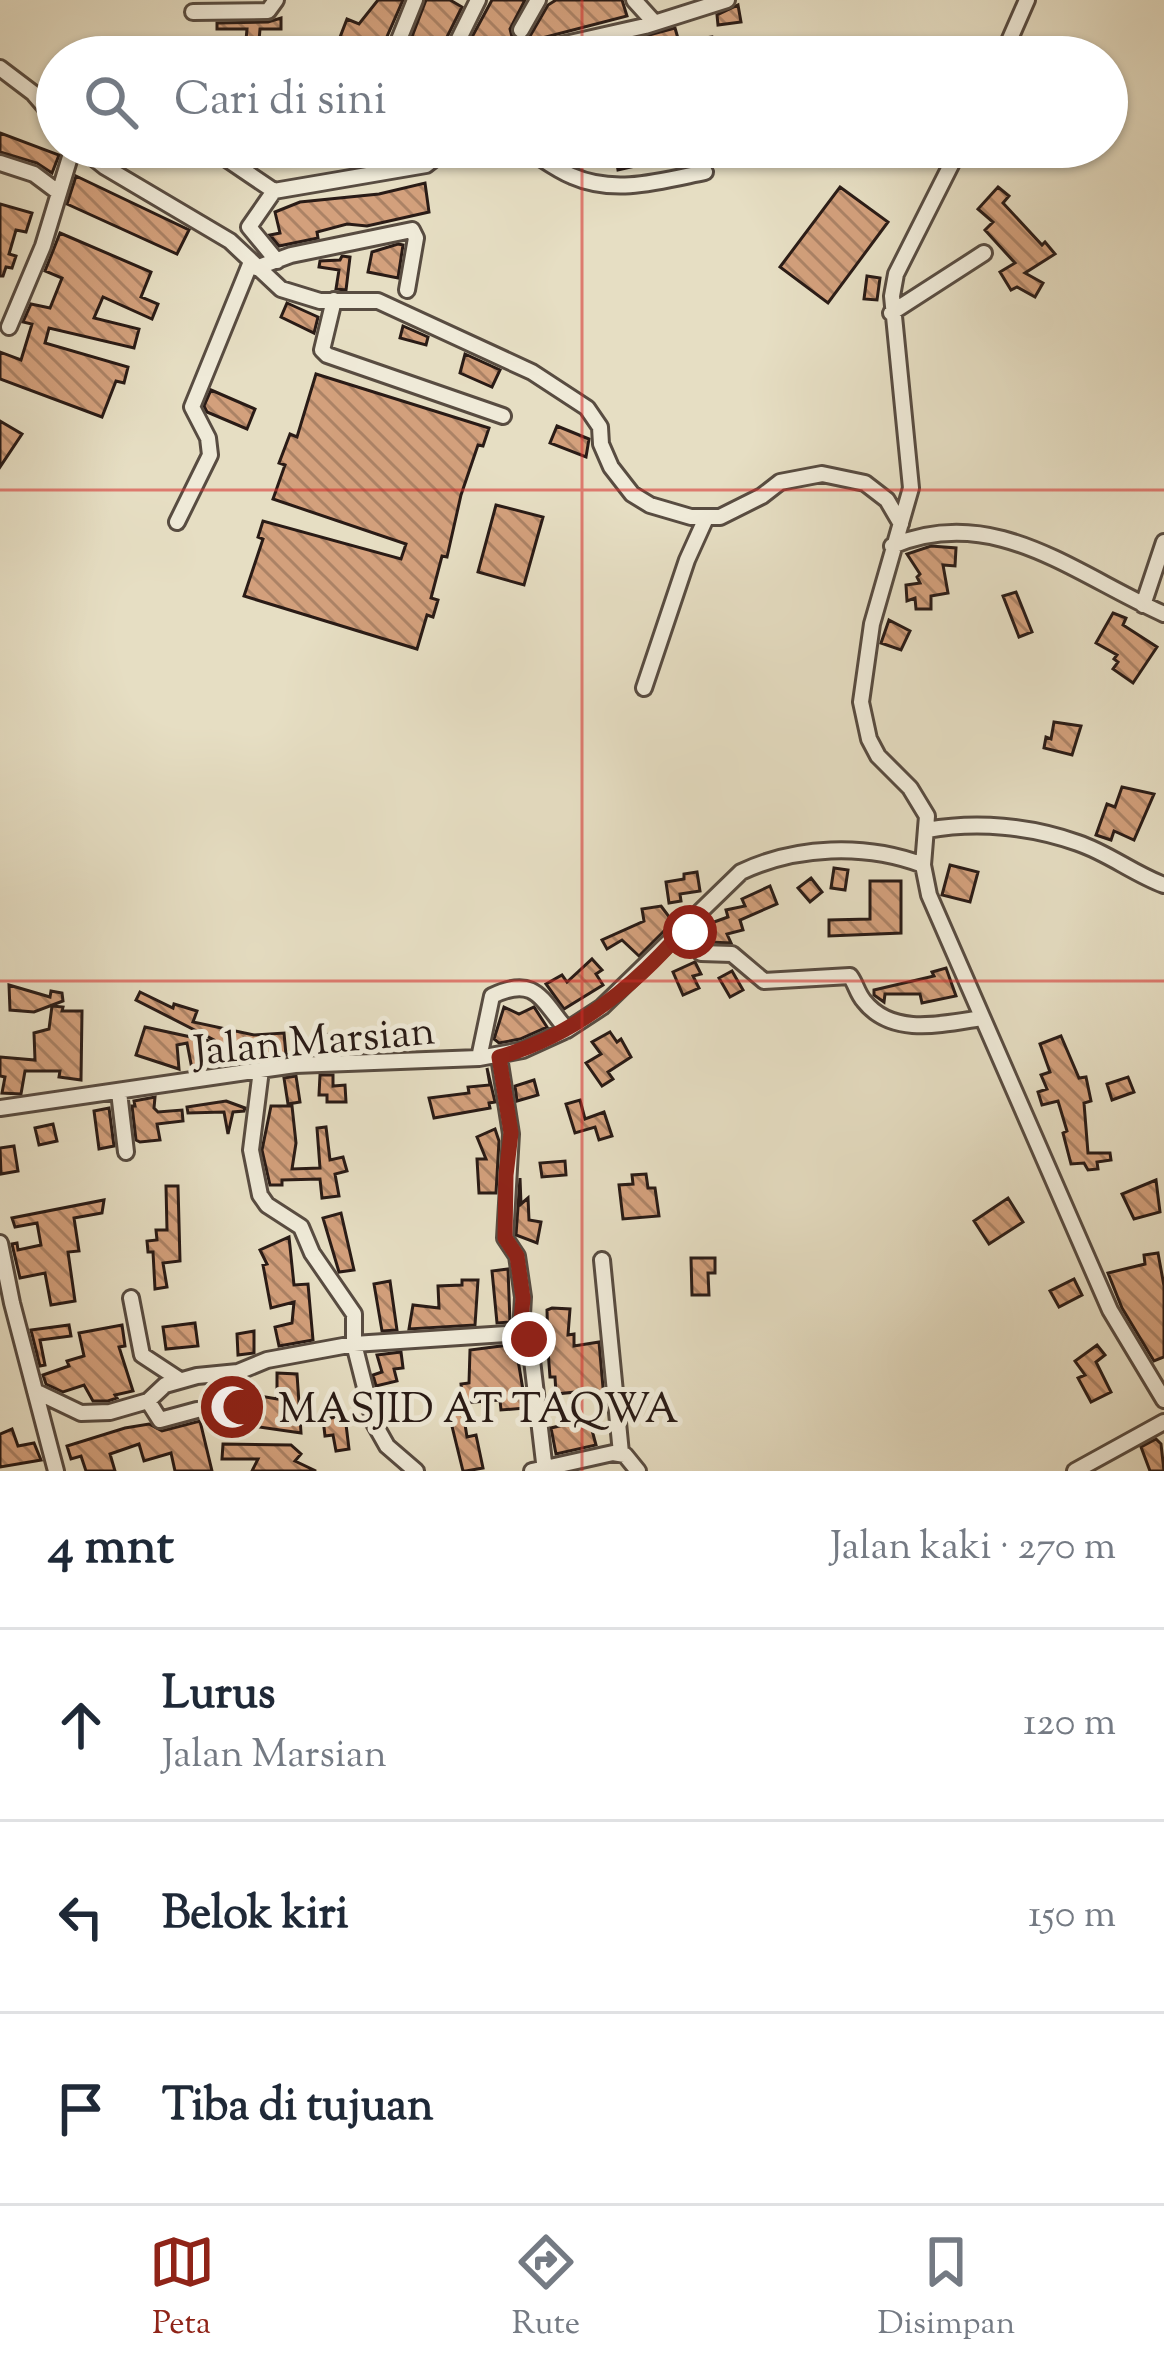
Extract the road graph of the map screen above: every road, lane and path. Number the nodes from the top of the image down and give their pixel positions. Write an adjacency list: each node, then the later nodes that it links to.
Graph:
1 (276, 0): 8 (street)
2 (415, 0): 11 (street)
3 (478, 0): 12 (street)
4 (538, 0): 10 (street)
5 (634, 0): 9 (street)
6 (727, 0): 9 (street)
7 (1027, 0): 14 (street)
8 (194, 12)
9 (653, 21): 13 (street)
10 (521, 30)
11 (400, 36)
12 (460, 36)
13 (593, 36)
14 (1011, 36)
15 (0, 68): 16 (street)
16 (36, 97)
17 (0, 163): 26 (street)
18 (68, 168): 26 (street)
19 (108, 168): 29 (street)
20 (240, 168): 25 (street)
21 (408, 168): 25 (street)
22 (559, 168): 24 (street)
23 (949, 168): 32 (street)
24 (705, 172)
25 (274, 191): 28 (street)
26 (58, 192): 33 (street)
27 (984, 253): 32 (street)
28 (277, 261): 29 (street); 30 (street)
29 (253, 265): 31 (street); 36 (street)
30 (406, 290)
31 (334, 300): 34 (street); 35 (street)
32 (891, 314): 37 (street)
33 (9, 327)
34 (503, 416)
35 (706, 518): 37 (street); 42 (street)
36 (177, 522)
37 (901, 524): 39 (street)
38 (1164, 542): 40 (street)
39 (892, 546): 40 (street); 43 (street)
40 (1143, 604): 41 (street)
41 (1164, 614)
42 (644, 688)
43 (927, 830): 44 (street); 45 (street)
44 (923, 865): 46 (street, Jalan Marsian); 47 (street)
45 (1164, 885)
46 (688, 924): 47 (street); 48 (street, Jalan Marsian)
47 (982, 1018): 64 (street)
48 (568, 1030): 49 (street, Jalan Marsian); 50 (street)
49 (499, 1057): 50 (street, Jalan Marsian); 59 (street)
50 (479, 1058): 51 (street, Jalan Marsian)
51 (261, 1070): 52 (street, Jalan Marsian); 60 (street)
52 (118, 1092): 53 (street, Jalan Marsian); 54 (street)
53 (0, 1108)
54 (126, 1153)
55 (0, 1244): 58 (street)
56 (602, 1260): 67 (street)
57 (131, 1298): 61 (street)
58 (6, 1303): 62 (street)
59 (520, 1334): 60 (street); 68 (street)
60 (354, 1344): 61 (street); 70 (street)
61 (180, 1380): 63 (street)
62 (35, 1391): 63 (street); 69 (street)
63 (148, 1400): 65 (street)
64 (1164, 1400)
65 (197, 1410)
66 (1164, 1422): 72 (street)
67 (620, 1454): 68 (street); 71 (street)
68 (541, 1469)
69 (56, 1471)
70 (416, 1471)
71 (638, 1471)
72 (1075, 1471)

